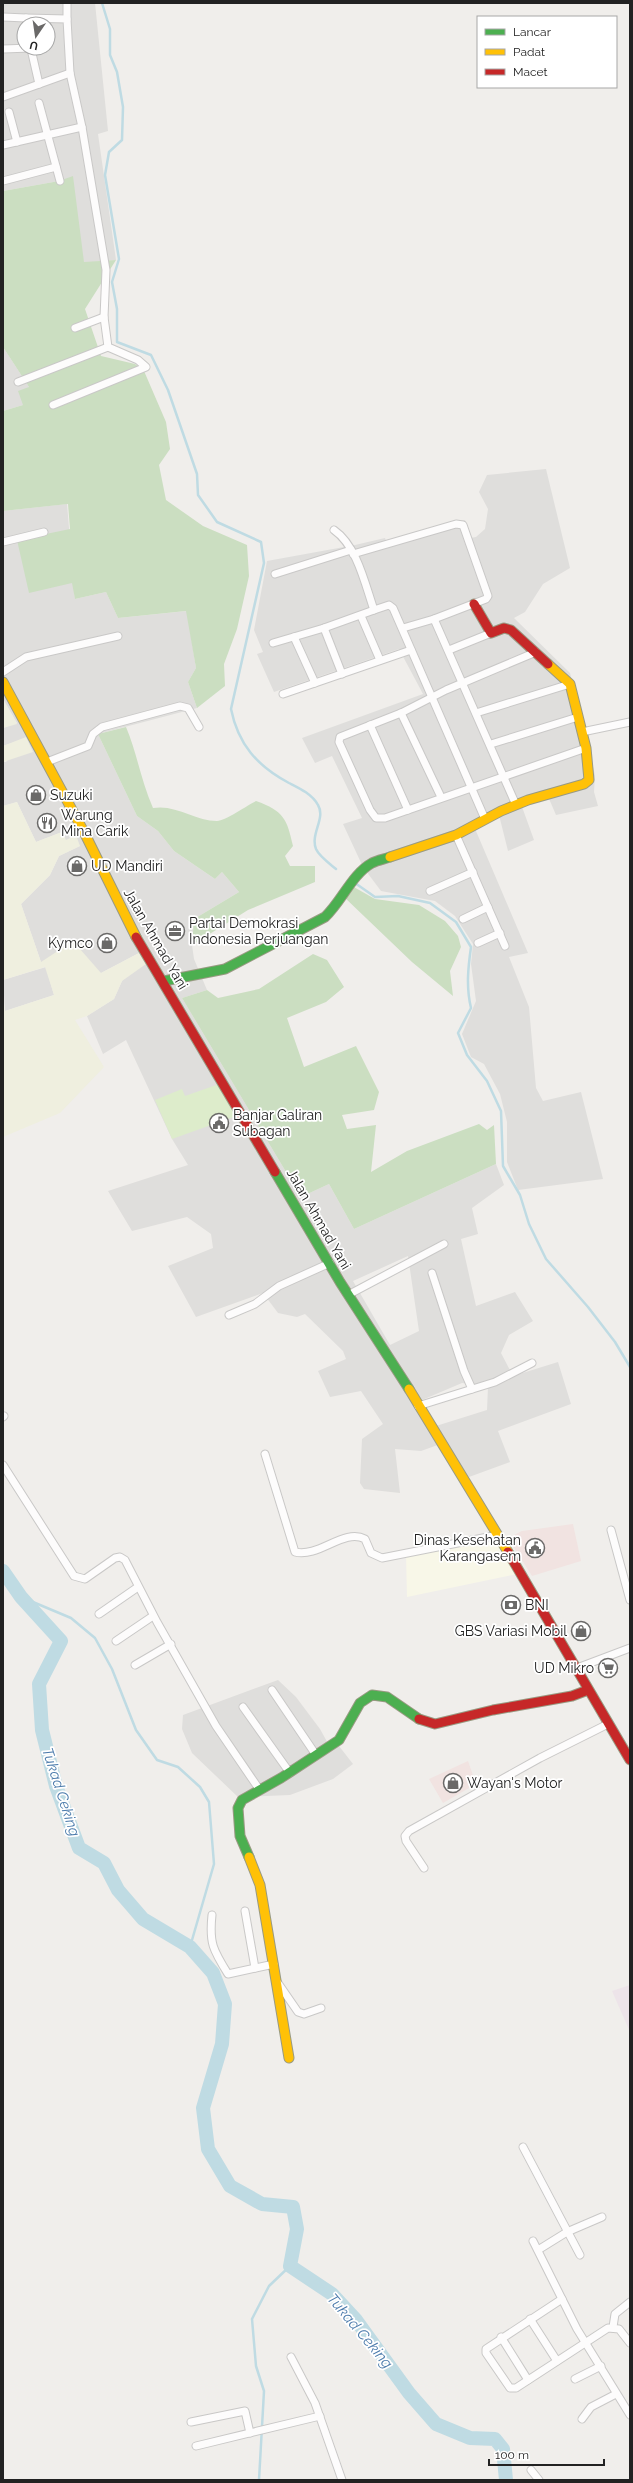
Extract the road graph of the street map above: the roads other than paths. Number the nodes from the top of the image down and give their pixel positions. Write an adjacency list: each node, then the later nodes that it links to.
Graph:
1 (66, 3): 5 (street)
2 (3, 16): 3 (street)
3 (16, 19)
4 (56, 20): 5 (street)
5 (67, 20): 9 (street)
6 (3, 49): 7 (street)
7 (16, 49)
8 (33, 56): 10 (street)
9 (70, 73): 10 (street); 14 (street)
10 (38, 84): 11 (street)
11 (3, 97)
12 (39, 103): 15 (street)
13 (9, 112): 16 (street)
14 (82, 127): 15 (street); 21 (street)
15 (48, 135): 16 (street); 18 (street)
16 (17, 142): 17 (street)
17 (3, 145)
18 (56, 167): 19 (street); 20 (street)
19 (3, 181)
20 (60, 181)
21 (104, 317): 22 (street); 23 (street)
22 (75, 328)
23 (108, 347): 24 (street); 25 (street)
24 (18, 382)
25 (53, 405)
26 (334, 530): 29 (street)
27 (44, 532): 28 (street)
28 (3, 542)
29 (352, 552): 30 (street); 31 (street); 32 (street)
30 (275, 574)
31 (474, 604): 34 (street); 37 (main road)
32 (374, 610): 33 (street); 36 (street)
33 (361, 616): 35 (street); 44 (street)
34 (434, 620): 36 (street); 42 (street)
35 (324, 628): 39 (street); 46 (street)
36 (403, 628): 41 (street)
37 (491, 632): 42 (street); 43 (main road)
38 (118, 636): 45 (street)
39 (294, 637): 40 (street); 48 (street)
40 (272, 643)
41 (411, 650): 44 (street); 52 (street)
42 (449, 650): 49 (street)
43 (536, 652): 49 (street); 50 (main road)
44 (380, 660): 46 (street)
45 (3, 672)
46 (342, 674): 48 (street)
47 (3, 682): 62 (main road, Jalan Ahmad Yani)
48 (315, 683): 51 (street)
49 (463, 683): 52 (street); 53 (street)
50 (570, 684): 53 (street); 55 (main road)
51 (283, 694)
52 (431, 698): 54 (street); 64 (street)
53 (476, 713): 60 (street)
54 (401, 714): 57 (street); 65 (street)
55 (578, 717): 59 (main road); 60 (street)
56 (630, 722): 59 (street)
57 (370, 725): 67 (street); 67 (street)
58 (199, 727): 62 (street)
59 (582, 732): 61 (main road)
60 (491, 744): 63 (street)
61 (586, 748): 63 (street); 66 (main road)
62 (47, 762): 77 (main road, Jalan Ahmad Yani)
63 (504, 775): 64 (street); 66 (street)
64 (471, 786): 65 (street); 68 (street)
65 (441, 797): 67 (street)
66 (516, 805): 68 (main road)
67 (408, 810)
68 (485, 819): 69 (main road)
69 (456, 835): 70 (street); 77 (main road)
70 (472, 872): 71 (street); 72 (street)
71 (430, 891)
72 (488, 907): 73 (street); 74 (street)
73 (463, 919)
74 (500, 933): 75 (street); 76 (street)
75 (478, 942)
76 (505, 946)
77 (164, 982): 79 (main road, Jalan Ahmad Yani)
78 (444, 1244): 81 (street)
79 (330, 1263): 81 (main road, Jalan Ahmad Yani); 82 (street)
80 (432, 1273): 84 (street)
81 (348, 1295): 85 (main road, Jalan Ahmad Yani)
82 (229, 1315)
83 (532, 1363): 84 (street)
84 (472, 1389): 85 (street)
85 (418, 1406): 89 (main road, Jalan Ahmad Yani)
86 (266, 1454): 89 (street)
87 (3, 1464): 90 (street)
88 (611, 1530): 91 (street)
89 (498, 1535): 98 (main road, Jalan Ahmad Yani)
90 (138, 1587): 92 (street); 93 (street)
91 (630, 1597)
92 (99, 1614)
93 (153, 1616): 94 (street); 95 (street)
94 (116, 1641)
95 (171, 1644): 97 (street); 106 (street)
96 (630, 1648): 98 (street)
97 (135, 1665)
98 (577, 1668): 100 (main road, Jalan Ahmad Yani)
99 (272, 1690): 103 (street)
100 (588, 1690): 102 (main road, Jalan Ahmad Yani); 103 (main road)
101 (243, 1707): 105 (street)
102 (608, 1724): 104 (main road, Jalan Ahmad Yani); 107 (street)
103 (316, 1755): 105 (main road)
104 (630, 1760)
105 (290, 1773): 106 (main road)
106 (259, 1789): 110 (main road)
107 (424, 1868)
108 (245, 1911): 111 (street)
109 (212, 1915): 111 (street)
110 (274, 1964): 111 (street); 112 (main road)
111 (255, 1968)
112 (276, 1982): 113 (street); 114 (main road)
113 (321, 2008)
114 (289, 2058)
115 (523, 2147): 117 (street)
116 (602, 2217): 117 (street)
117 (567, 2232): 119 (street); 120 (street)
118 (533, 2241): 119 (street)
119 (538, 2250): 121 (street)
120 (580, 2254)
121 (562, 2299): 123 (street); 126 (street)
122 (630, 2302): 124 (street)
123 (530, 2319): 125 (street); 129 (street)
124 (613, 2327): 126 (street); 127 (street)
125 (501, 2337): 132 (street); 132 (street)
126 (585, 2343): 129 (street); 130 (street)
127 (630, 2343)
128 (291, 2357): 135 (street)
129 (557, 2361): 132 (street)
130 (601, 2366): 131 (street); 133 (street)
131 (575, 2379)
132 (528, 2380)
133 (616, 2394): 134 (street); 136 (street)
134 (630, 2415)
135 (320, 2416): 138 (street); 141 (street)
136 (582, 2419)
137 (191, 2422): 138 (street)
138 (250, 2433): 139 (street)
139 (196, 2446)
140 (531, 2470): 142 (street)
141 (342, 2480)
142 (538, 2480)

